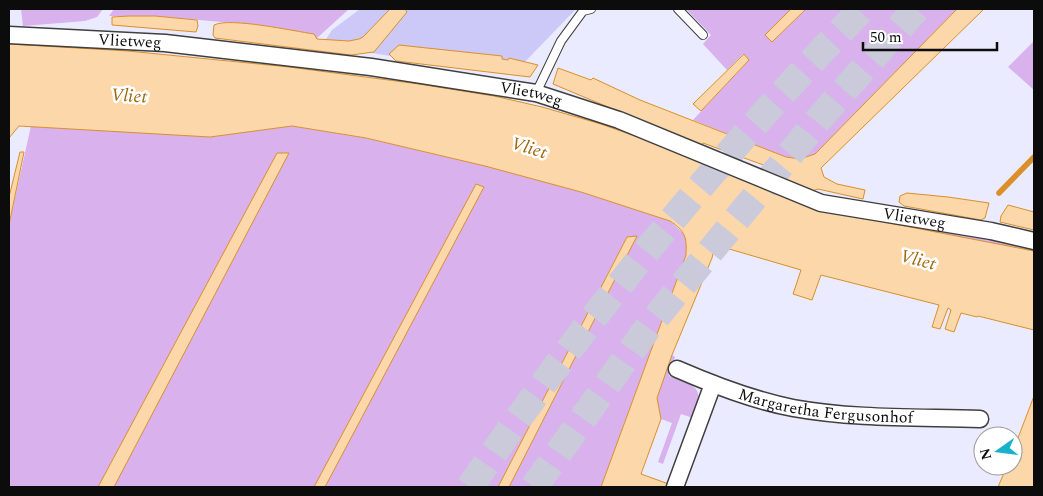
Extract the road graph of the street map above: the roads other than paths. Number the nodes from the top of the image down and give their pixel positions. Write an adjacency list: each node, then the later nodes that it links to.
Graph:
1 (591, 9): 5 (lane)
2 (678, 9): 3 (lane)
3 (703, 34)
4 (9, 35): 5 (street, Vlietweg)
5 (536, 93): 6 (street, Vlietweg)
6 (1034, 242)
7 (677, 370): 8 (street, Margaretha Fergusonhof)
8 (713, 384): 9 (street, Margaretha Fergusonhof); 10 (street)
9 (980, 420)
10 (676, 486)

